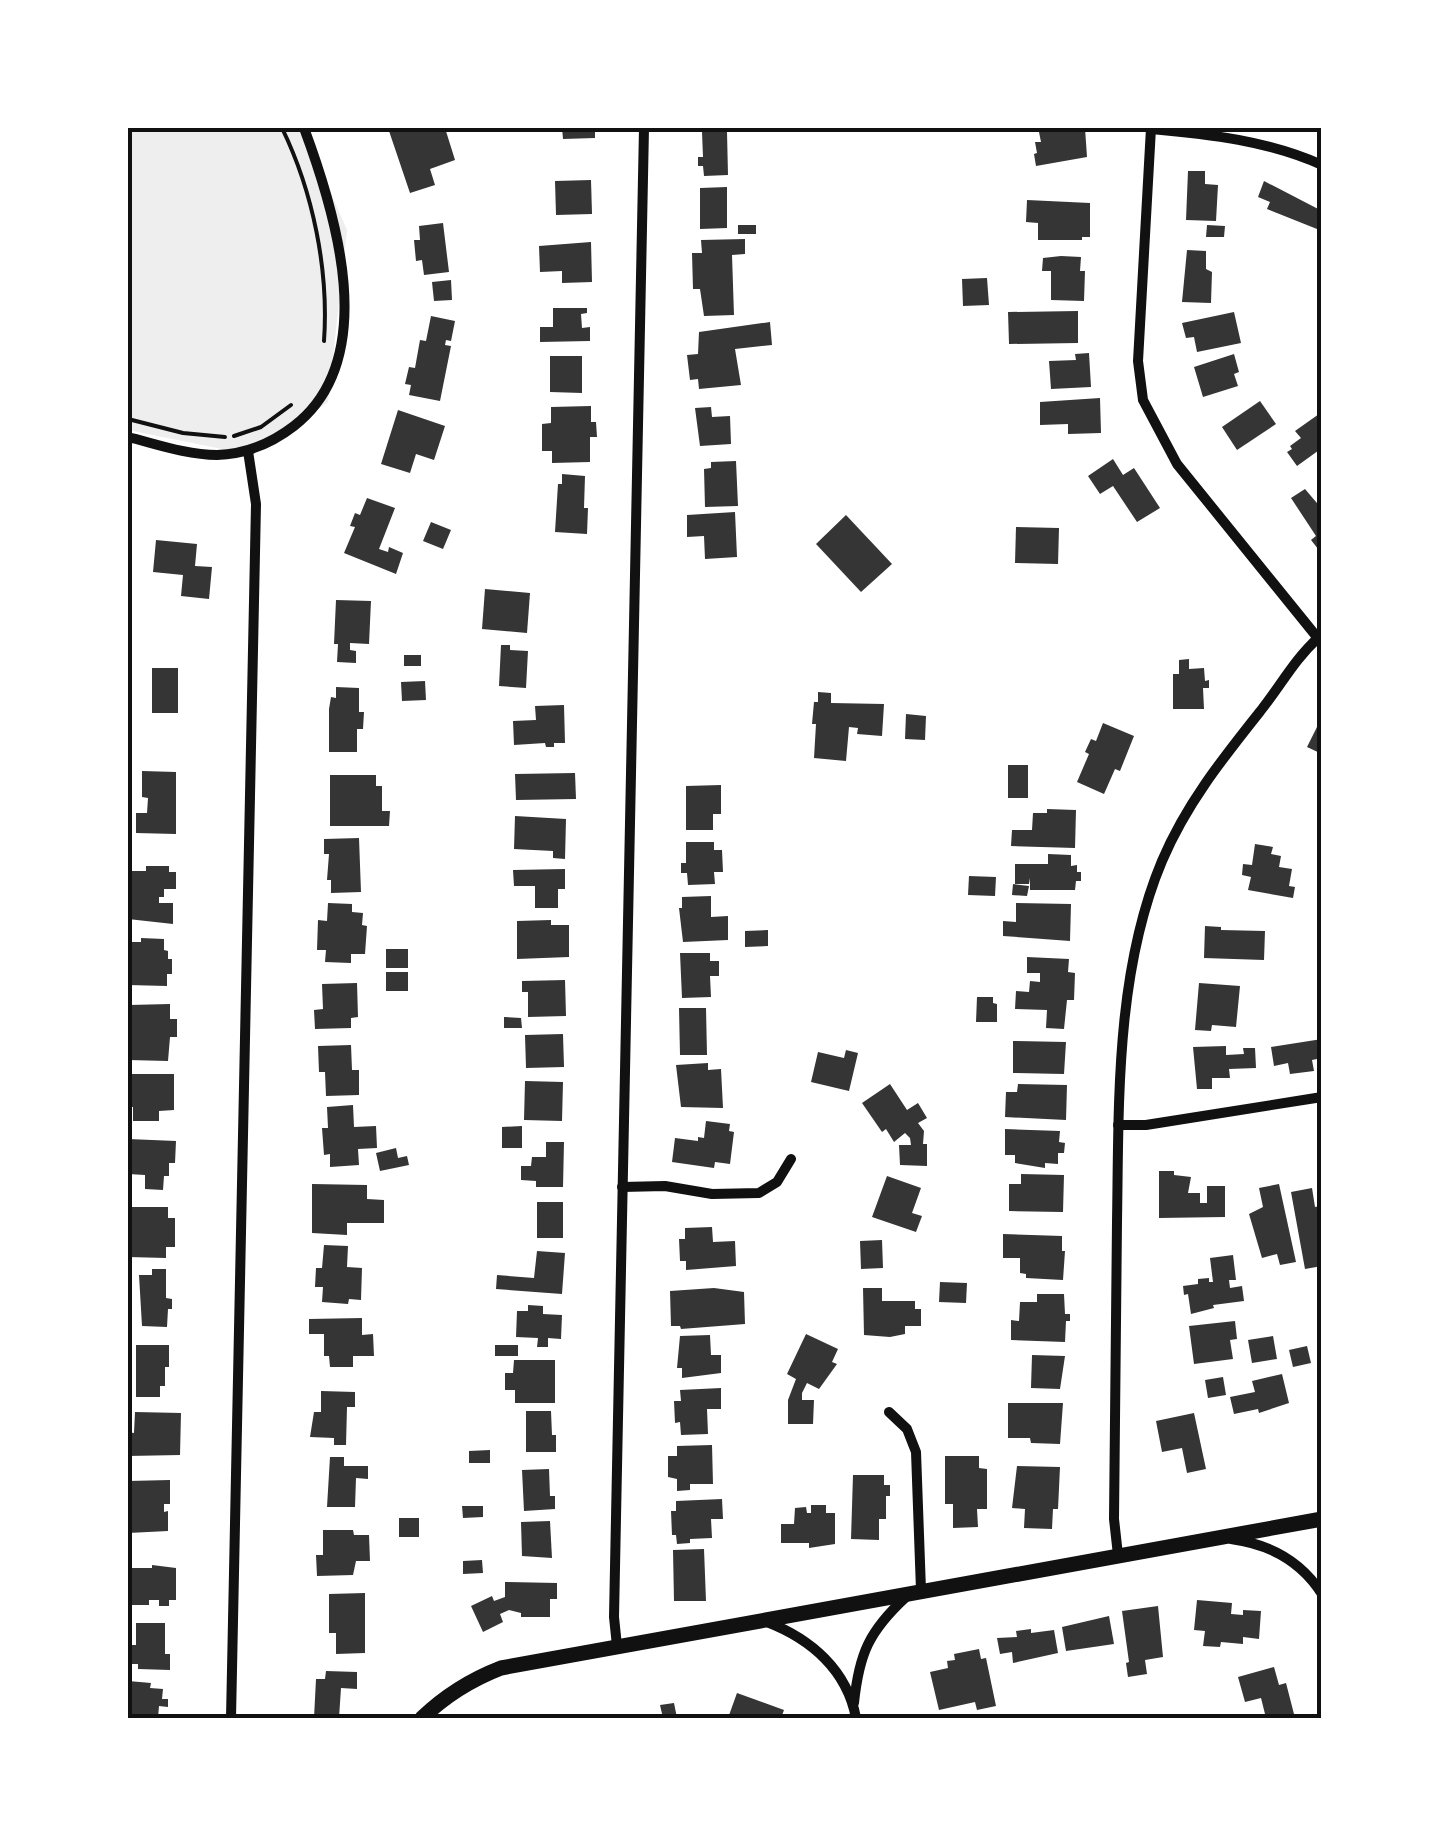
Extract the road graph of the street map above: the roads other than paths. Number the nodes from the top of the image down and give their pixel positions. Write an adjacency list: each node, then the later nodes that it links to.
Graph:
1 (304, 128): 6 (street)
2 (644, 128): 11 (street)
3 (1151, 128): 4 (street); 7 (street)
4 (1322, 165)
5 (128, 436): 6 (street)
6 (248, 450): 21 (street)
7 (1320, 640): 9 (street)
8 (1322, 1097): 9 (street)
9 (1118, 1125): 15 (street)
10 (791, 1159): 11 (street)
11 (622, 1187): 19 (street)
12 (889, 1412): 16 (street)
13 (1322, 1519): 14 (main road)
14 (1220, 1538): 15 (main road); 17 (street)
15 (1118, 1555): 16 (main road)
16 (916, 1591): 18 (main road); 20 (street)
17 (1322, 1594)
18 (761, 1620): 19 (main road); 20 (street)
19 (617, 1646): 22 (main road)
20 (854, 1704): 23 (street)
21 (231, 1718)
22 (422, 1718)
23 (856, 1718)

